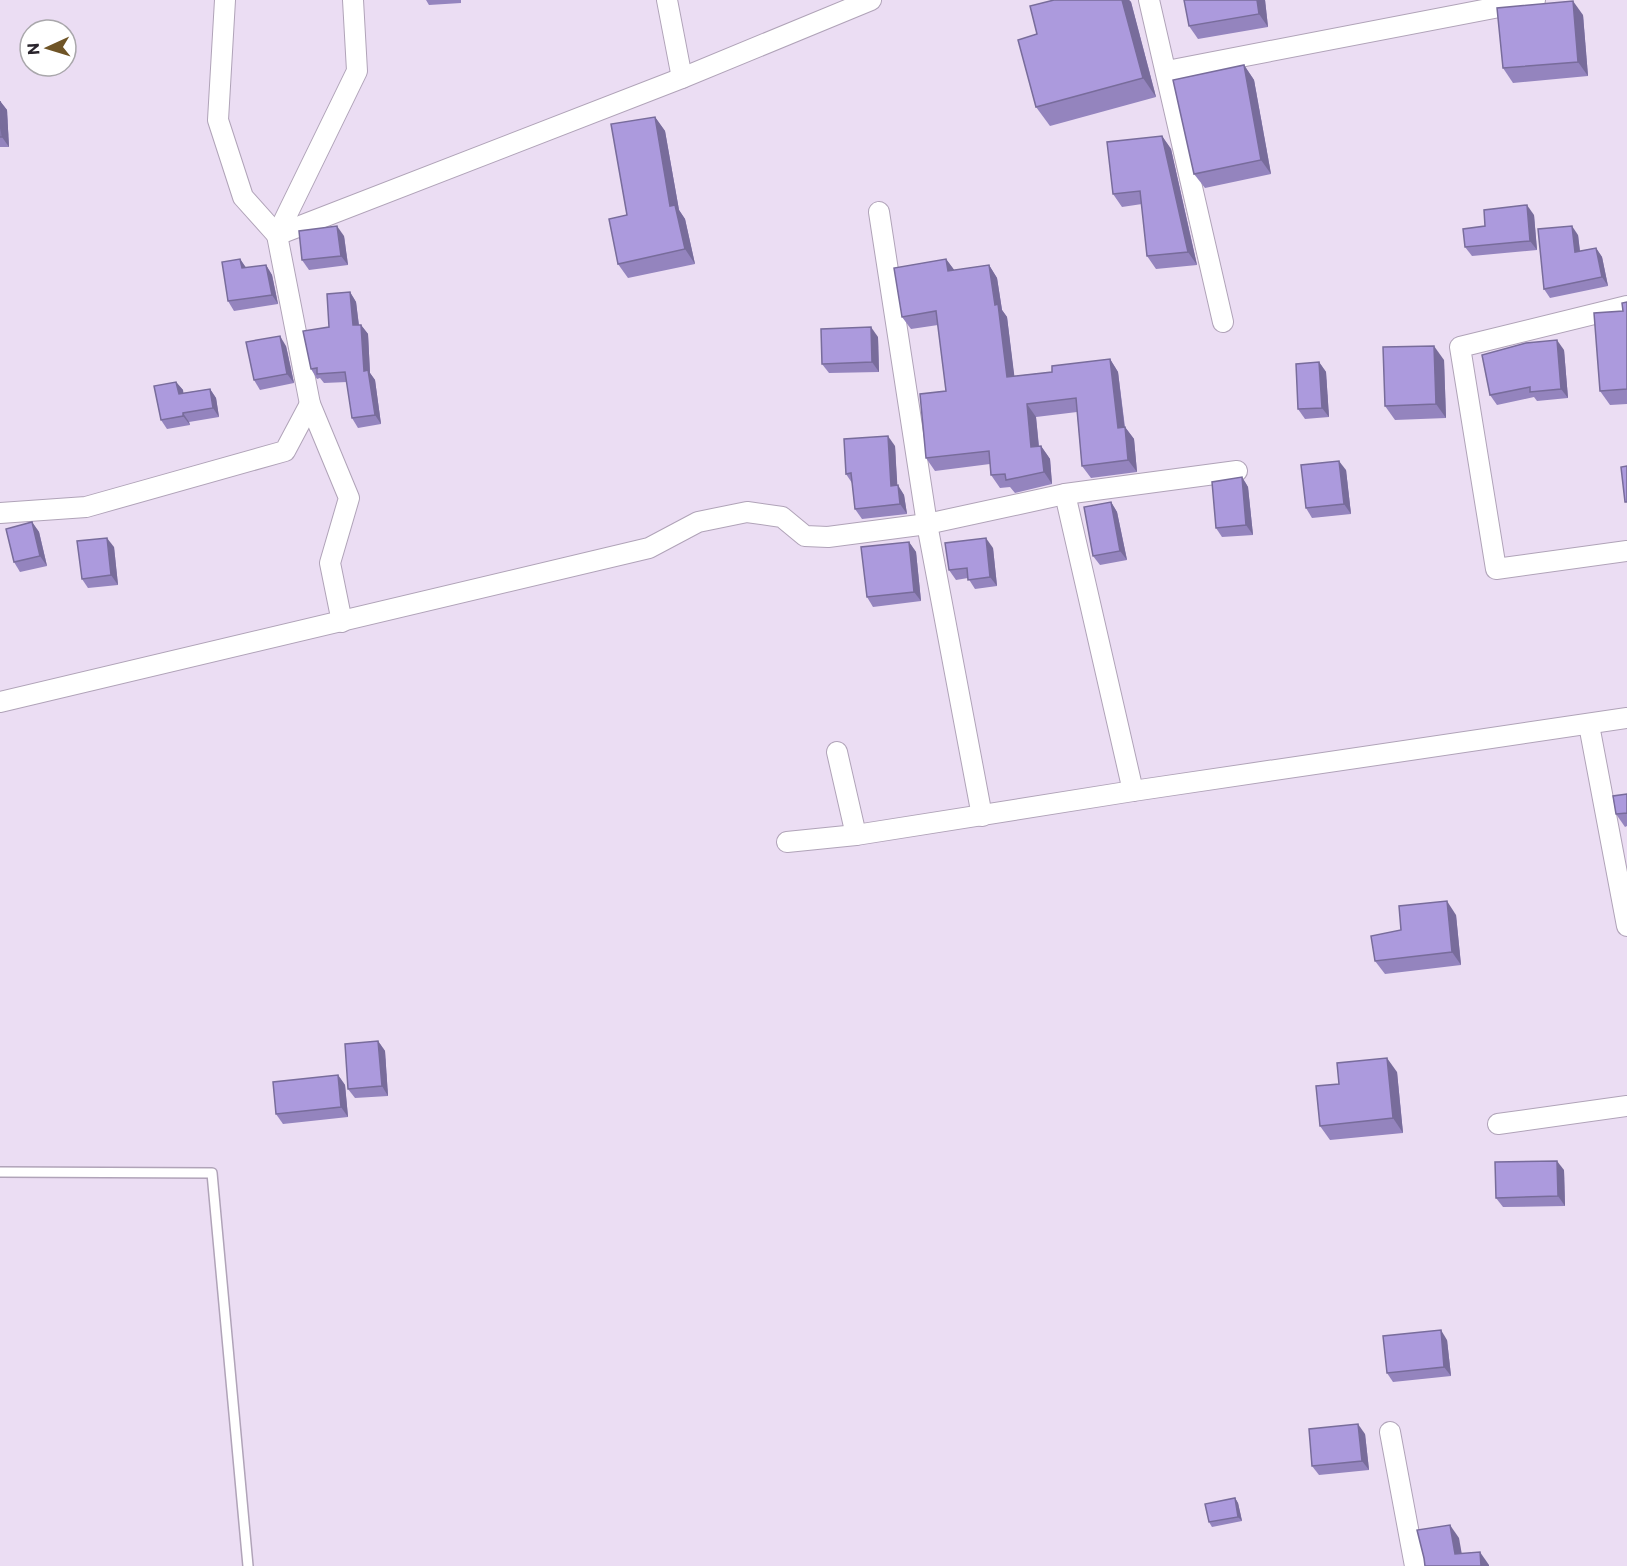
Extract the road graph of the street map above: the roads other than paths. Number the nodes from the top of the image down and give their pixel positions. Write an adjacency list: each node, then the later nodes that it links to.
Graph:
1 (225, 0): 10 (street)
2 (353, 0): 10 (street)
3 (667, 0): 8 (street)
4 (871, 0): 8 (street)
5 (1149, 0): 7 (street)
6 (1535, 0): 7 (street)
7 (1167, 71): 12 (street)
8 (682, 78): 10 (street)
9 (879, 212): 17 (street)
10 (277, 236): 13 (street)
11 (1627, 306): 18 (street)
12 (1223, 322)
13 (310, 404): 16 (street); 19 (street)
14 (1237, 471): 15 (street)
15 (1065, 494): 17 (street); 24 (street)
16 (0, 513)
17 (927, 524): 19 (street); 25 (street)
18 (1627, 551)
19 (342, 622): 20 (street)
20 (0, 702)
21 (1627, 718): 22 (street)
22 (1589, 725): 24 (street); 28 (street)
23 (837, 752): 26 (street)
24 (1133, 791): 25 (street)
25 (982, 816): 26 (street)
26 (856, 835): 27 (street)
27 (788, 842)
28 (1627, 926)
29 (1627, 1106): 30 (street)
30 (1498, 1124)
31 (0, 1172): 33 (lane)
32 (1390, 1432): 34 (street)
33 (248, 1566)
34 (1415, 1566)

